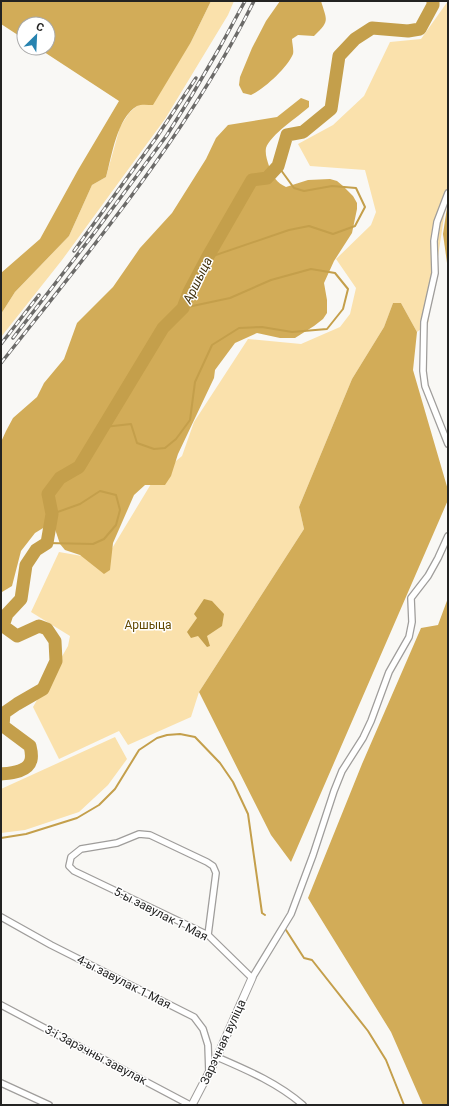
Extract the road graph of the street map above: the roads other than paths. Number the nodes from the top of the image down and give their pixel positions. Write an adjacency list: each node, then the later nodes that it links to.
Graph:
1 (448, 193): 2 (street)
2 (448, 444)
3 (448, 536): 6 (street)
4 (1, 917): 9 (street, 4-ы завулак 1 Мая)
5 (208, 935): 5 (street, 5-ы завулак 1 Мая); 6 (street, 5-ы завулак 1 Мая)
6 (252, 978): 8 (street, Зарэчная вуліца)
7 (1, 1005): 12 (street, 3-і Зарэчны завулак)
8 (217, 1057): 9 (street, Зарэчная вуліца); 13 (street)
9 (209, 1074): 12 (street, Зарэчная вуліца)
10 (1, 1083): 11 (street)
11 (49, 1105)
12 (191, 1105)
13 (303, 1105)

